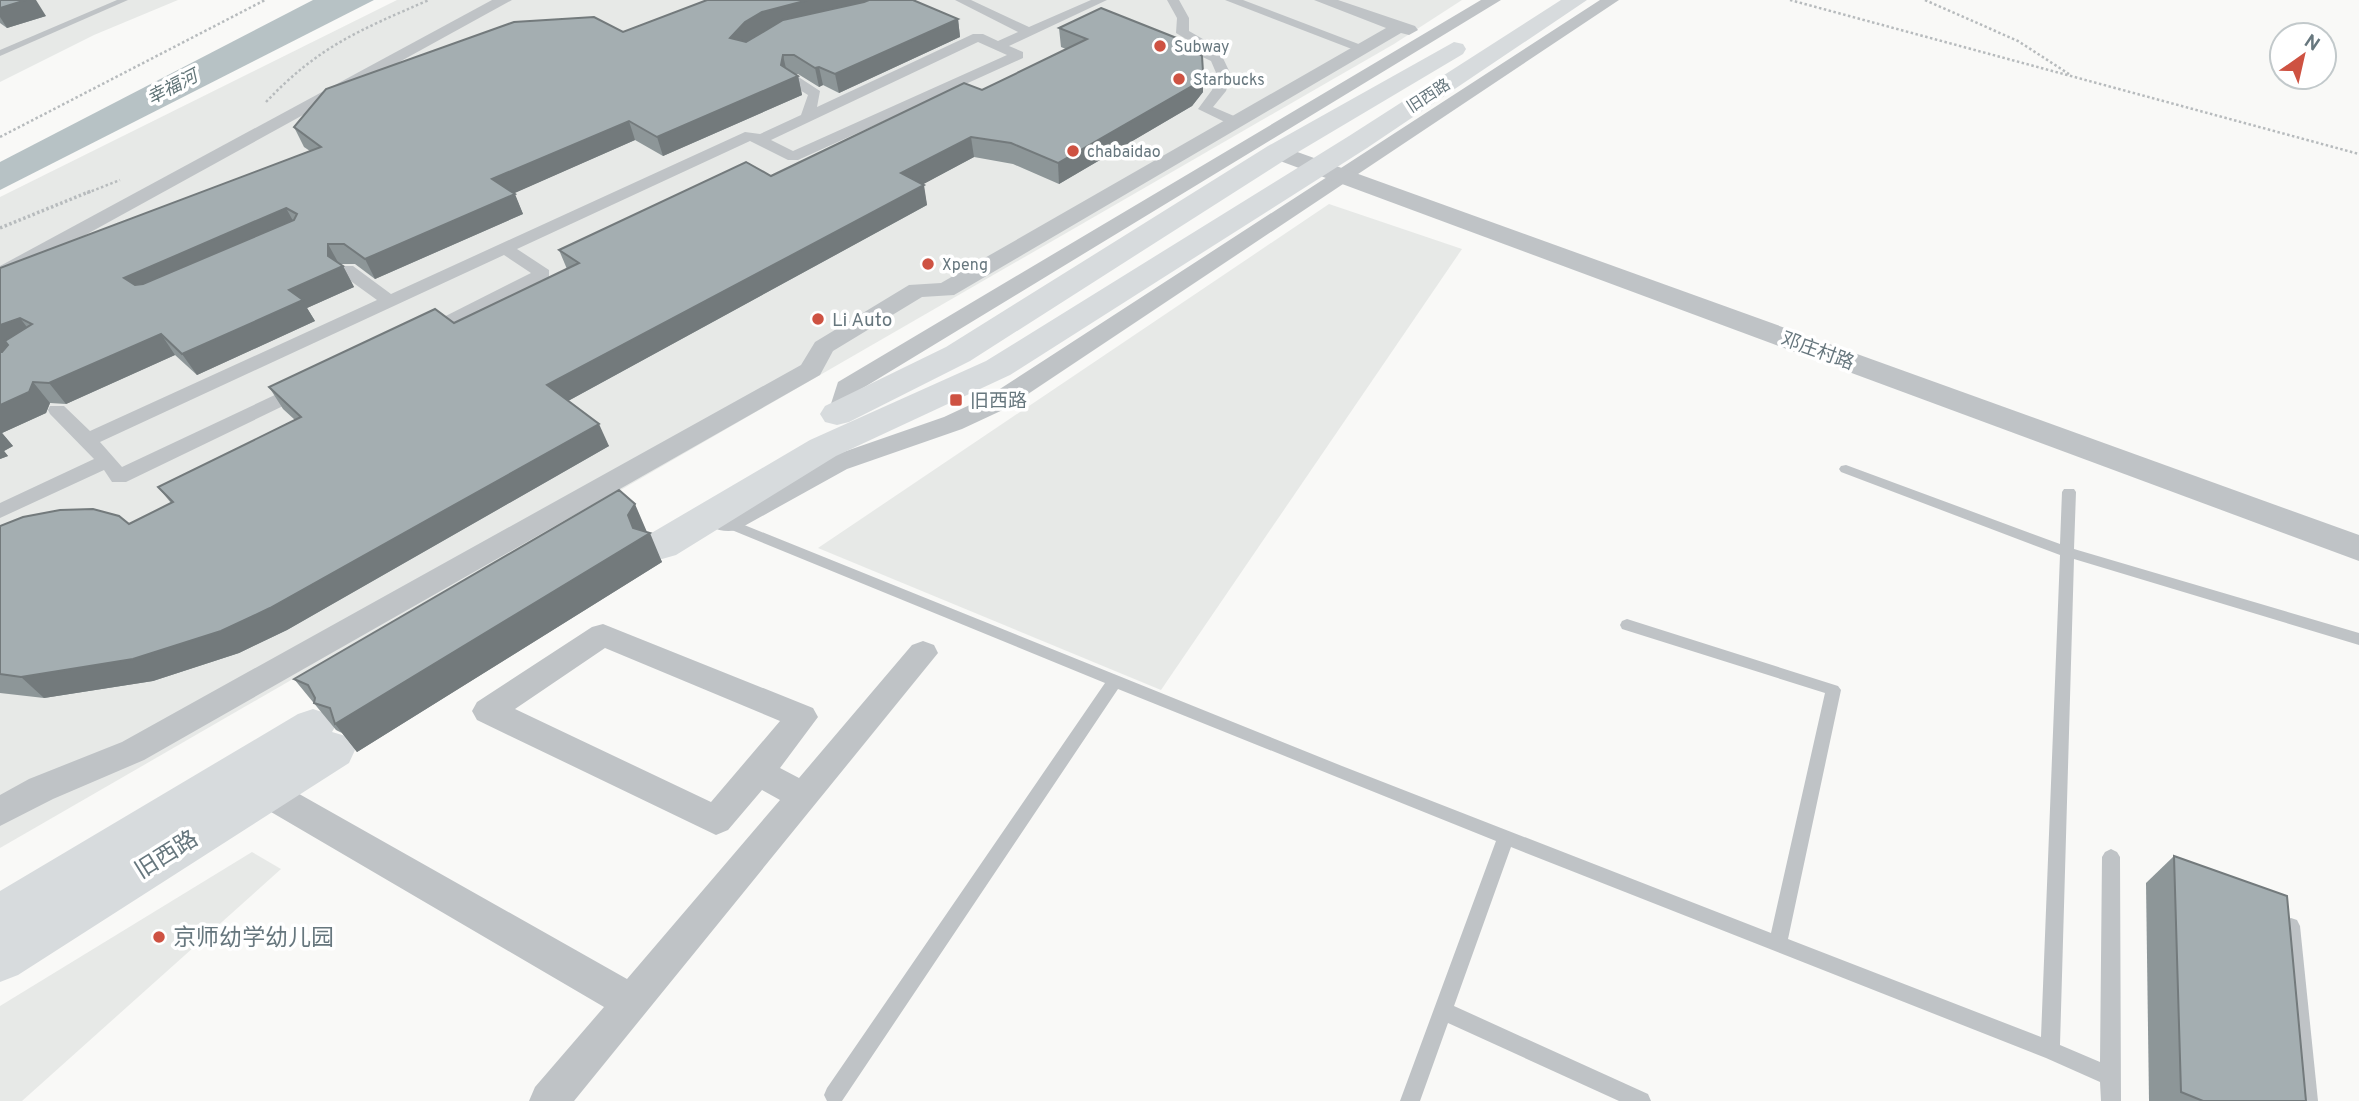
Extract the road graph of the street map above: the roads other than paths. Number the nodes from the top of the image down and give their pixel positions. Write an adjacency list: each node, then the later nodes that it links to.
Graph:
1 (124, 0): 18 (lane)
2 (504, 0): 27 (street)
3 (961, 0): 13 (street)
4 (1101, 0): 13 (street)
5 (1173, 0): 21 (street)
6 (1231, 0): 17 (street)
7 (1322, 0): 12 (street)
8 (1493, 0): 14 (street)
9 (1537, 0): 16 (main road, 旧西路)
10 (1576, 0): 24 (main road, 旧西路)
11 (1611, 0): 24 (street)
12 (1399, 27): 14 (street); 17 (street)
13 (1028, 32): 15 (street)
14 (1428, 37): 16 (street); 32 (street)
15 (998, 46): 20 (street); 22 (street)
16 (1457, 47): 23 (main road, 旧西路)
17 (1363, 48): 21 (street)
18 (0, 53)
19 (792, 79): 20 (street)
20 (807, 117): 22 (street)
21 (1236, 122): 48 (street)
22 (759, 140): 25 (street)
23 (1278, 152): 24 (street, 邓庄村路); 32 (main road, 旧西路)
24 (1329, 172): 38 (main road, 旧西路); 39 (street, 邓庄村路)
25 (505, 248): 28 (street); 29 (street)
26 (347, 270): 28 (street)
27 (0, 275)
28 (390, 301): 33 (street)
29 (406, 340)
30 (319, 382): 34 (street)
31 (57, 410): 33 (street)
32 (841, 412): 38 (main road, 旧西路)
33 (87, 440): 34 (street)
34 (107, 461): 37 (street)
35 (1846, 469): 40 (lane)
36 (2068, 492): 40 (lane)
37 (0, 511)
38 (720, 519): 44 (lane)
39 (2359, 548)
40 (2066, 552): 42 (lane); 57 (lane)
41 (1627, 625): 53 (lane)
42 (2359, 639)
43 (923, 653): 47 (street)
44 (1115, 681): 49 (lane); 59 (lane)
45 (757, 772): 45 (street); 47 (street)
46 (266, 792): 51 (main road, 旧西路); 54 (main road, 旧西路); 55 (street)
47 (804, 796): 55 (street)
48 (0, 812)
49 (1506, 837): 53 (lane); 56 (lane)
50 (2111, 857): 58 (lane)
51 (0, 917)
52 (2291, 926): 64 (lane)
53 (1778, 944): 57 (lane)
54 (0, 957)
55 (631, 1002): 60 (street)
56 (1443, 1011): 61 (lane); 62 (lane)
57 (2050, 1050): 58 (lane)
58 (2110, 1076): 63 (lane)
59 (834, 1095)
60 (550, 1101)
61 (1410, 1101)
62 (1641, 1101)
63 (2111, 1101)
64 (2308, 1101)

